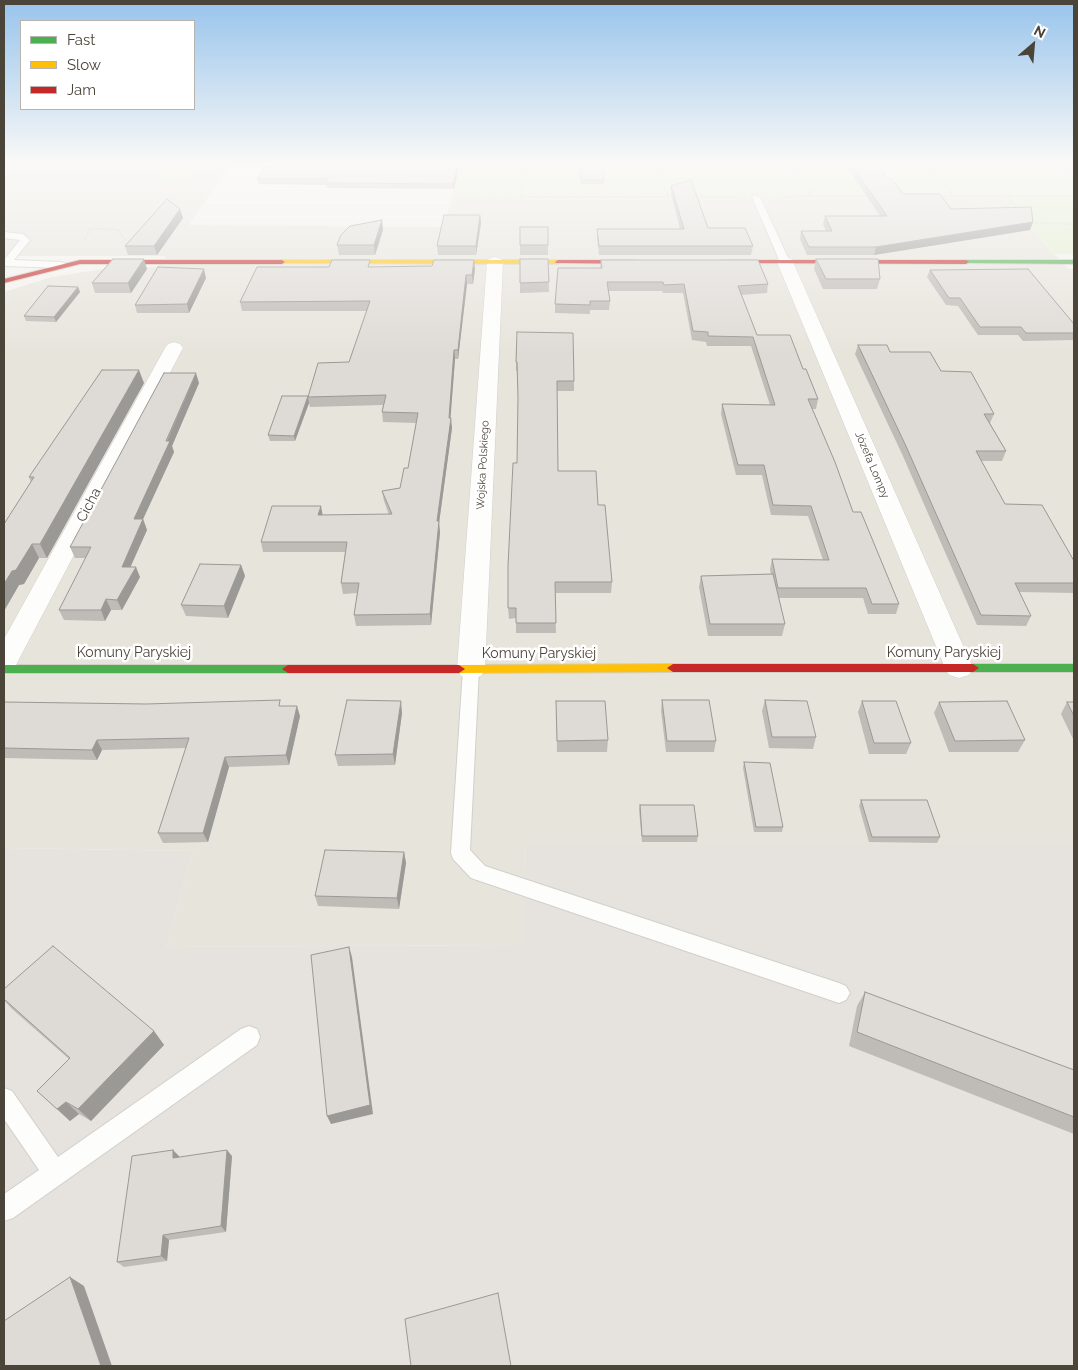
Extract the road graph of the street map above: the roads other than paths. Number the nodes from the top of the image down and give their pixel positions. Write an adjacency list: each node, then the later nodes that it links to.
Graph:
1 (769, 227): 6 (lane)
2 (4, 235): 8 (lane)
3 (495, 262): 4 (street); 9 (street); 16 (street, Wojska Polskiego)
4 (650, 262)
5 (708, 262): 6 (street)
6 (785, 262): 7 (street); 14 (street, Józefa Lompy)
7 (1074, 262)
8 (6, 263): 9 (lane)
9 (62, 265): 10 (street)
10 (4, 281)
11 (174, 348): 12 (street, Cicha)
12 (4, 663)
13 (4, 668): 16 (street, Komuny Paryskiej)
14 (959, 668): 15 (street, Komuny Paryskiej); 16 (street, Komuny Paryskiej)
15 (1074, 668)
16 (471, 669): 17 (lane)
17 (839, 993)
18 (249, 1037): 20 (lane)
19 (4, 1099): 20 (lane)
20 (55, 1173): 21 (lane)
21 (4, 1209)

